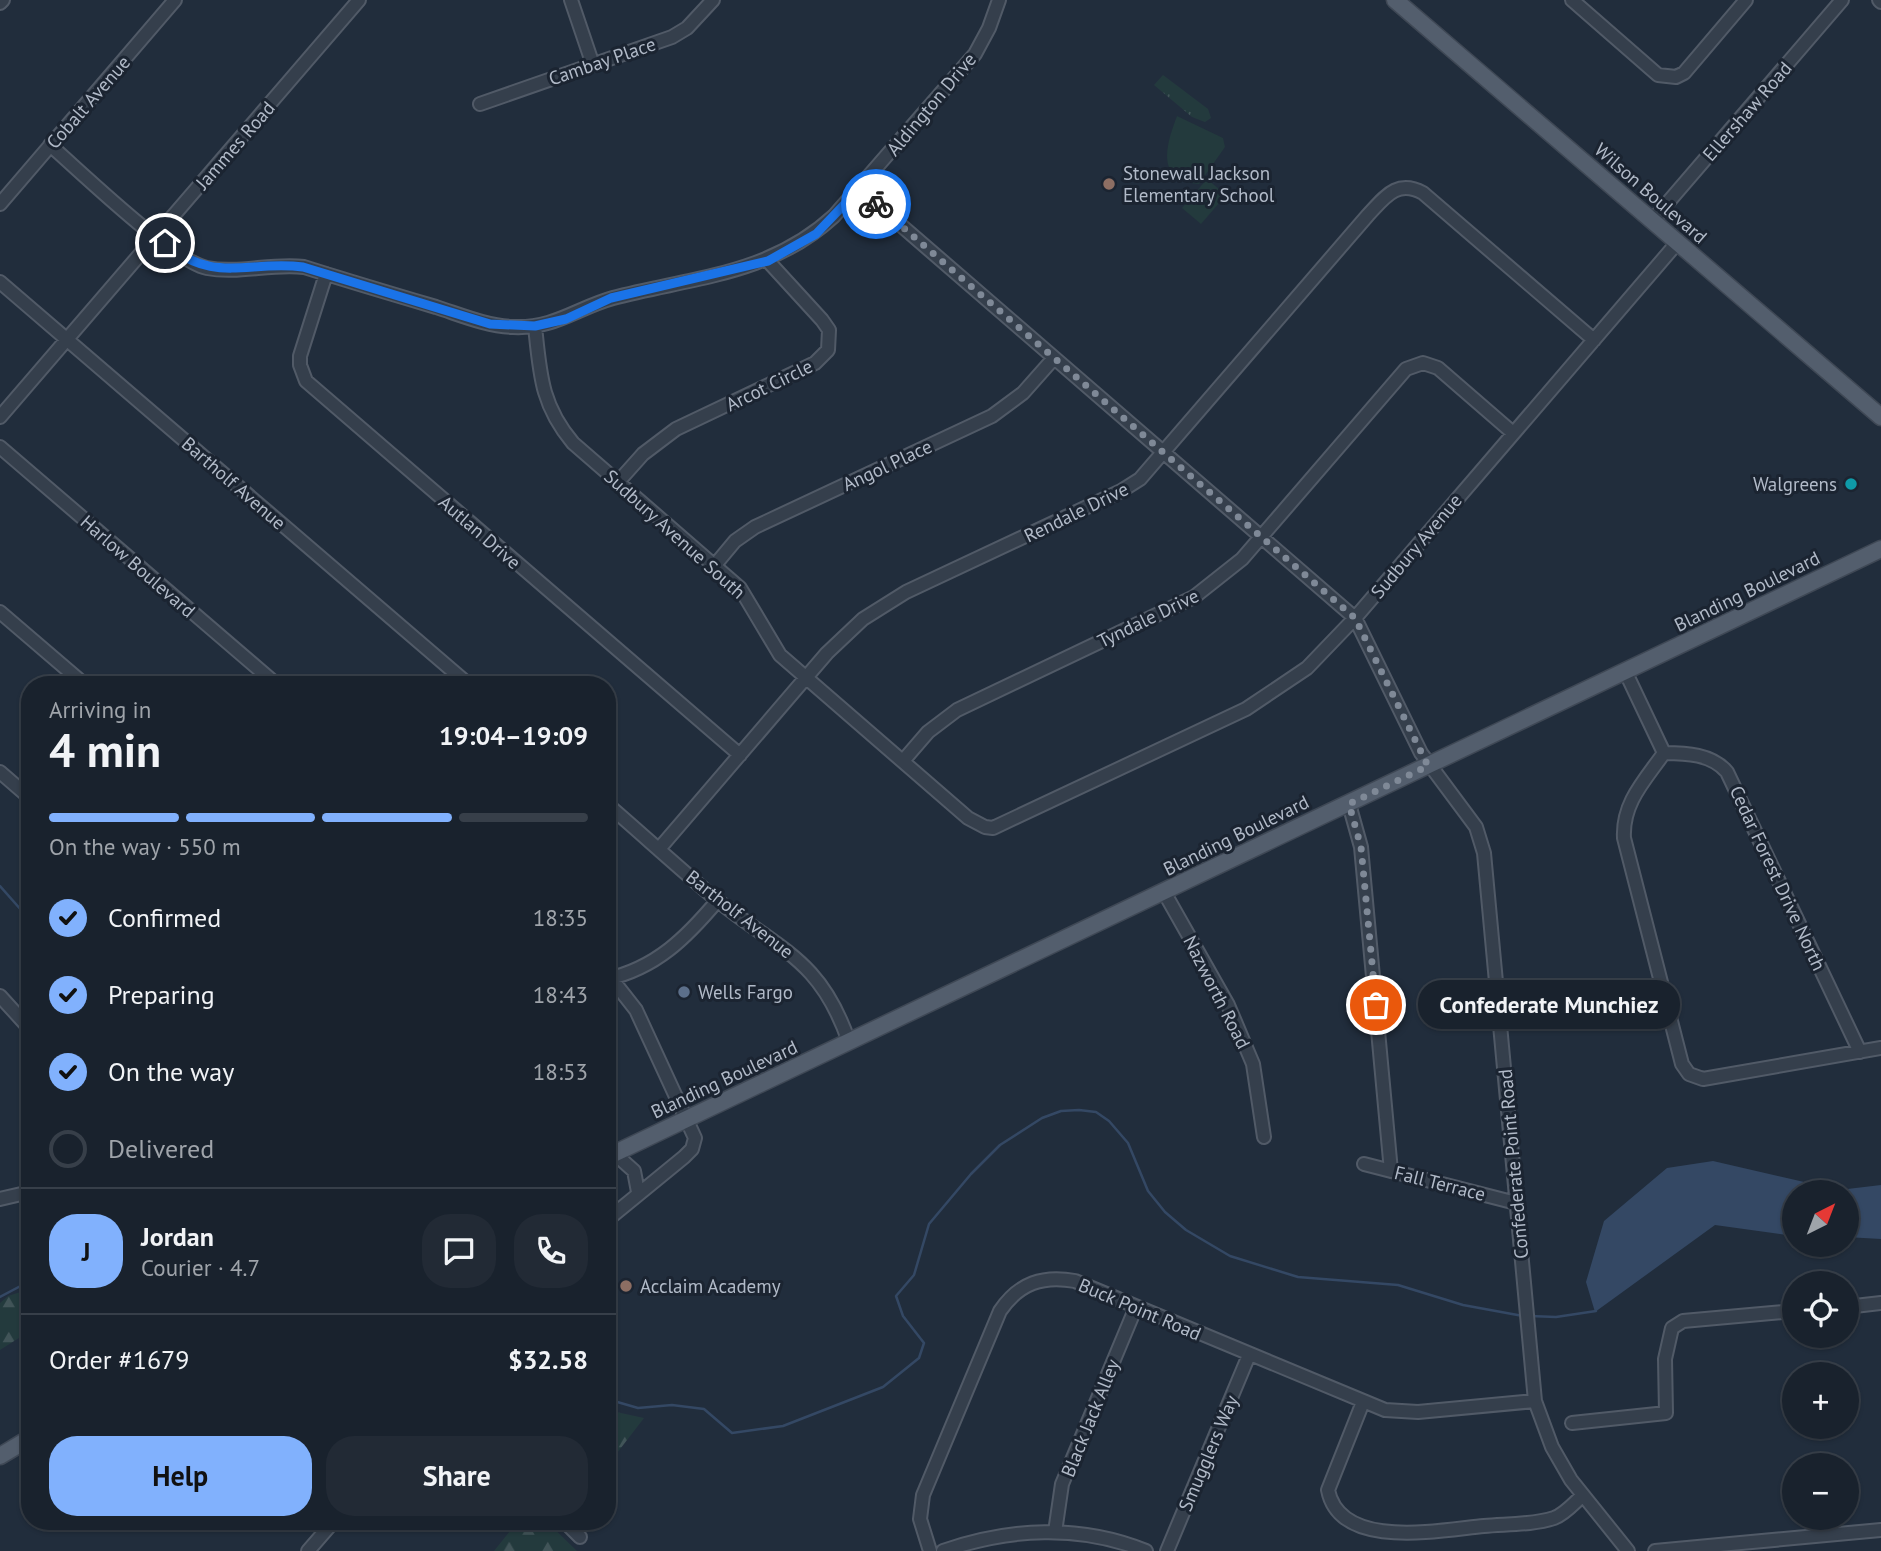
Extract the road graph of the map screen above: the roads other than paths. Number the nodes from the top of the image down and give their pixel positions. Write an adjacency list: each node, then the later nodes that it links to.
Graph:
1 (175, 0): 12 (street, Cobalt Avenue)
2 (359, 0): 16 (street, Jammes Road)
3 (571, 0): 10 (street)
4 (713, 0): 10 (street, Cambay Place)
5 (999, 0): 13 (street, Aldington Drive)
6 (1395, 0): 15 (main road, Wilson Boulevard)
7 (1572, 0): 9 (street)
8 (1842, 0): 15 (street, Ellershaw Road)
9 (1744, 1)
10 (593, 65): 11 (street, Cambay Place)
11 (480, 104)
12 (50, 145): 14 (street, Cobalt Avenue); 16 (street, Aldington Drive)
13 (859, 189): 18 (street, Aldington Drive); 24 (street)
14 (0, 204)
15 (1652, 221): 17 (main road, Wilson Boulevard)
16 (156, 236): 19 (street, Aldington Drive); 22 (street, Jammes Road)
17 (1677, 243): 23 (street, Sudbury Avenue); 26 (main road, Wilson Boulevard)
18 (768, 261): 21 (street, Aldington Drive); 30 (street, Arcot Circle)
19 (326, 274): 21 (street, Aldington Drive); 42 (street, Autlan Drive)
20 (0, 282): 22 (street, Bartholf Avenue)
21 (535, 326): 30 (street, Sudbury Avenue South)
22 (67, 340): 25 (street, Jammes Road); 39 (street, Bartholf Avenue)
23 (1594, 340): 27 (street, Sudbury Avenue); 29 (street, Rendale Drive)
24 (1054, 358): 29 (street); 33 (street, Angol Place)
25 (0, 417)
26 (1881, 417)
27 (1513, 433): 31 (street, Tyndale Drive); 35 (street, Sudbury Avenue)
28 (0, 447): 38 (street, Harlow Boulevard)
29 (1165, 453): 31 (street); 40 (street, Rendale Drive)
30 (618, 482): 33 (street, Sudbury Avenue South)
31 (1261, 537): 35 (street); 43 (street, Tyndale Drive)
32 (1881, 549): 36 (main road, Blanding Boulevard)
33 (715, 565): 40 (street, Sudbury Avenue South)
34 (0, 613): 37 (street)
35 (1355, 618): 44 (street, Confederate Point Road); 49 (street, Sudbury Avenue)
36 (1626, 673): 41 (street); 44 (main road, Blanding Boulevard)
37 (75, 676)
38 (267, 676)
39 (459, 676)
40 (806, 678): 42 (street, Rendale Drive); 43 (street, Sudbury Avenue South)
41 (1664, 753): 59 (street, Cedar Forest Drive North); 59 (street)
42 (740, 755): 50 (street, Rendale Drive)
43 (903, 761): 49 (street, Sudbury Avenue South)
44 (1428, 766): 47 (main road, Blanding Boulevard); 69 (street, Confederate Point Road)
45 (0, 772): 46 (street)
46 (21, 790)
47 (1349, 804): 51 (main road, Blanding Boulevard); 65 (street)
48 (616, 812): 50 (street, Bartholf Avenue)
49 (985, 827)
50 (659, 849): 52 (street, Bartholf Avenue)
51 (1164, 892): 57 (main road, Blanding Boulevard); 61 (street, Nazworth Road)
52 (718, 900): 53 (street); 57 (street, Bartholf Avenue)
53 (616, 976)
54 (616, 986): 60 (street)
55 (0, 996): 56 (street)
56 (21, 1019)
57 (849, 1042): 60 (main road, Blanding Boulevard)
58 (1881, 1048): 59 (street)
59 (1860, 1052)
60 (688, 1119): 62 (main road, Blanding Boulevard); 66 (street)
61 (1264, 1138)
62 (616, 1153)
63 (616, 1158): 66 (street)
64 (1364, 1164): 65 (street, Fall Terrace)
65 (1391, 1171): 69 (street, Fall Terrace)
66 (638, 1192): 70 (street)
67 (21, 1194): 68 (street)
68 (0, 1199)
69 (1516, 1203): 76 (street, Confederate Point Road)
70 (616, 1212)
71 (1881, 1306): 73 (street)
72 (1136, 1307): 75 (street, Buck Point Road); 85 (street, Black Jack Alley); 89 (street, Buck Point Road)
73 (1859, 1307)
74 (1782, 1312): 78 (street)
75 (1249, 1355): 77 (street, Buck Point Road); 92 (street, Smugglers Way)
76 (1535, 1401): 77 (street, Buck Point Road); 81 (street, Confederate Point Road)
77 (1363, 1402): 81 (street)
78 (1572, 1423)
79 (21, 1443): 80 (main road)
80 (0, 1456)
81 (1583, 1495): 93 (street, Confederate Point Road)
82 (326, 1530): 88 (street)
83 (573, 1530): 86 (street)
84 (1881, 1530): 87 (street)
85 (1055, 1532): 90 (street); 91 (street)
86 (580, 1537)
87 (1691, 1549): 94 (street)
88 (308, 1551)
89 (930, 1551)
90 (943, 1551)
91 (1146, 1551)
92 (1167, 1551)
93 (1629, 1551)
94 (1655, 1551)

